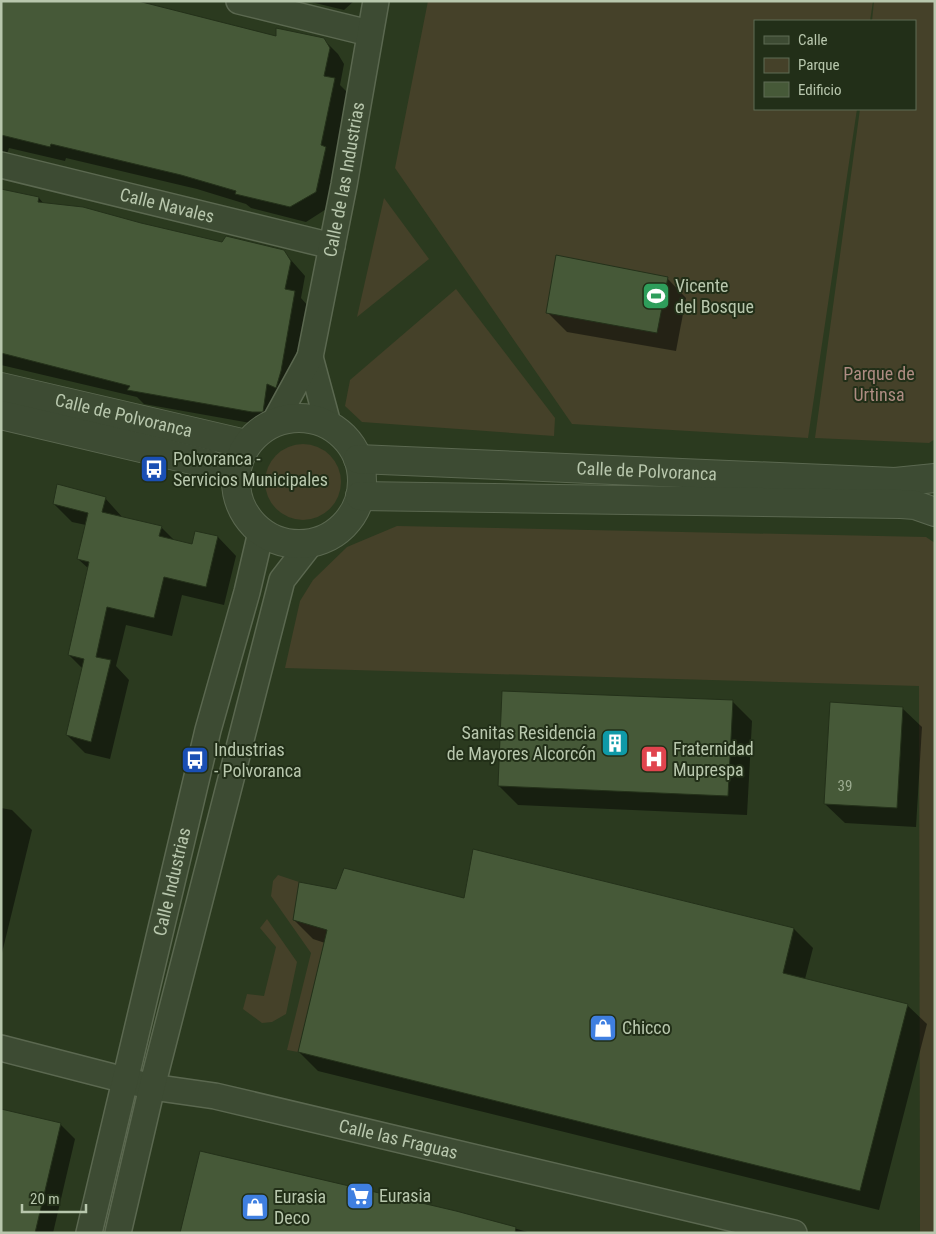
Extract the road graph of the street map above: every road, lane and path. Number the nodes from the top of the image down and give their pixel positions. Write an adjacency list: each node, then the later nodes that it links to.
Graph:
1 (239, 1): 3 (street)
2 (376, 1): 3 (street, Calle de las Industrias)
3 (369, 33): 5 (street, Calle de las Industrias)
4 (1, 165): 5 (street, Calle Navales)
5 (332, 246): 6 (street, Calle de las Industrias)
6 (310, 357): 9 (street, Calle de las Industrias); 10 (street, Calle de las Industrias)
7 (1, 387): 11 (street, Calle de Polvoranca)
8 (1, 415): 13 (street, Calle de Polvoranca)
9 (274, 423): 10 (street); 11 (street)
10 (328, 424): 12 (street)
11 (246, 444): 13 (street)
12 (358, 459): 14 (street, Calle de Polvoranca); 15 (street)
13 (236, 477): 17 (street)
14 (935, 478)
15 (360, 496): 16 (street, Calle de Polvoranca); 18 (street)
16 (935, 512)
17 (260, 532): 18 (street); 20 (street, Calle Industrias)
18 (310, 544): 21 (street, Calle Industrias)
19 (1, 1048): 20 (street, Calle las Fraguas)
20 (125, 1081): 21 (street, Calle las Fraguas); 22 (street, Calle Industrias)
21 (152, 1087): 23 (street, Calle Industrias); 24 (street, Calle las Fraguas)
22 (89, 1233)
23 (118, 1233)
24 (794, 1233)

